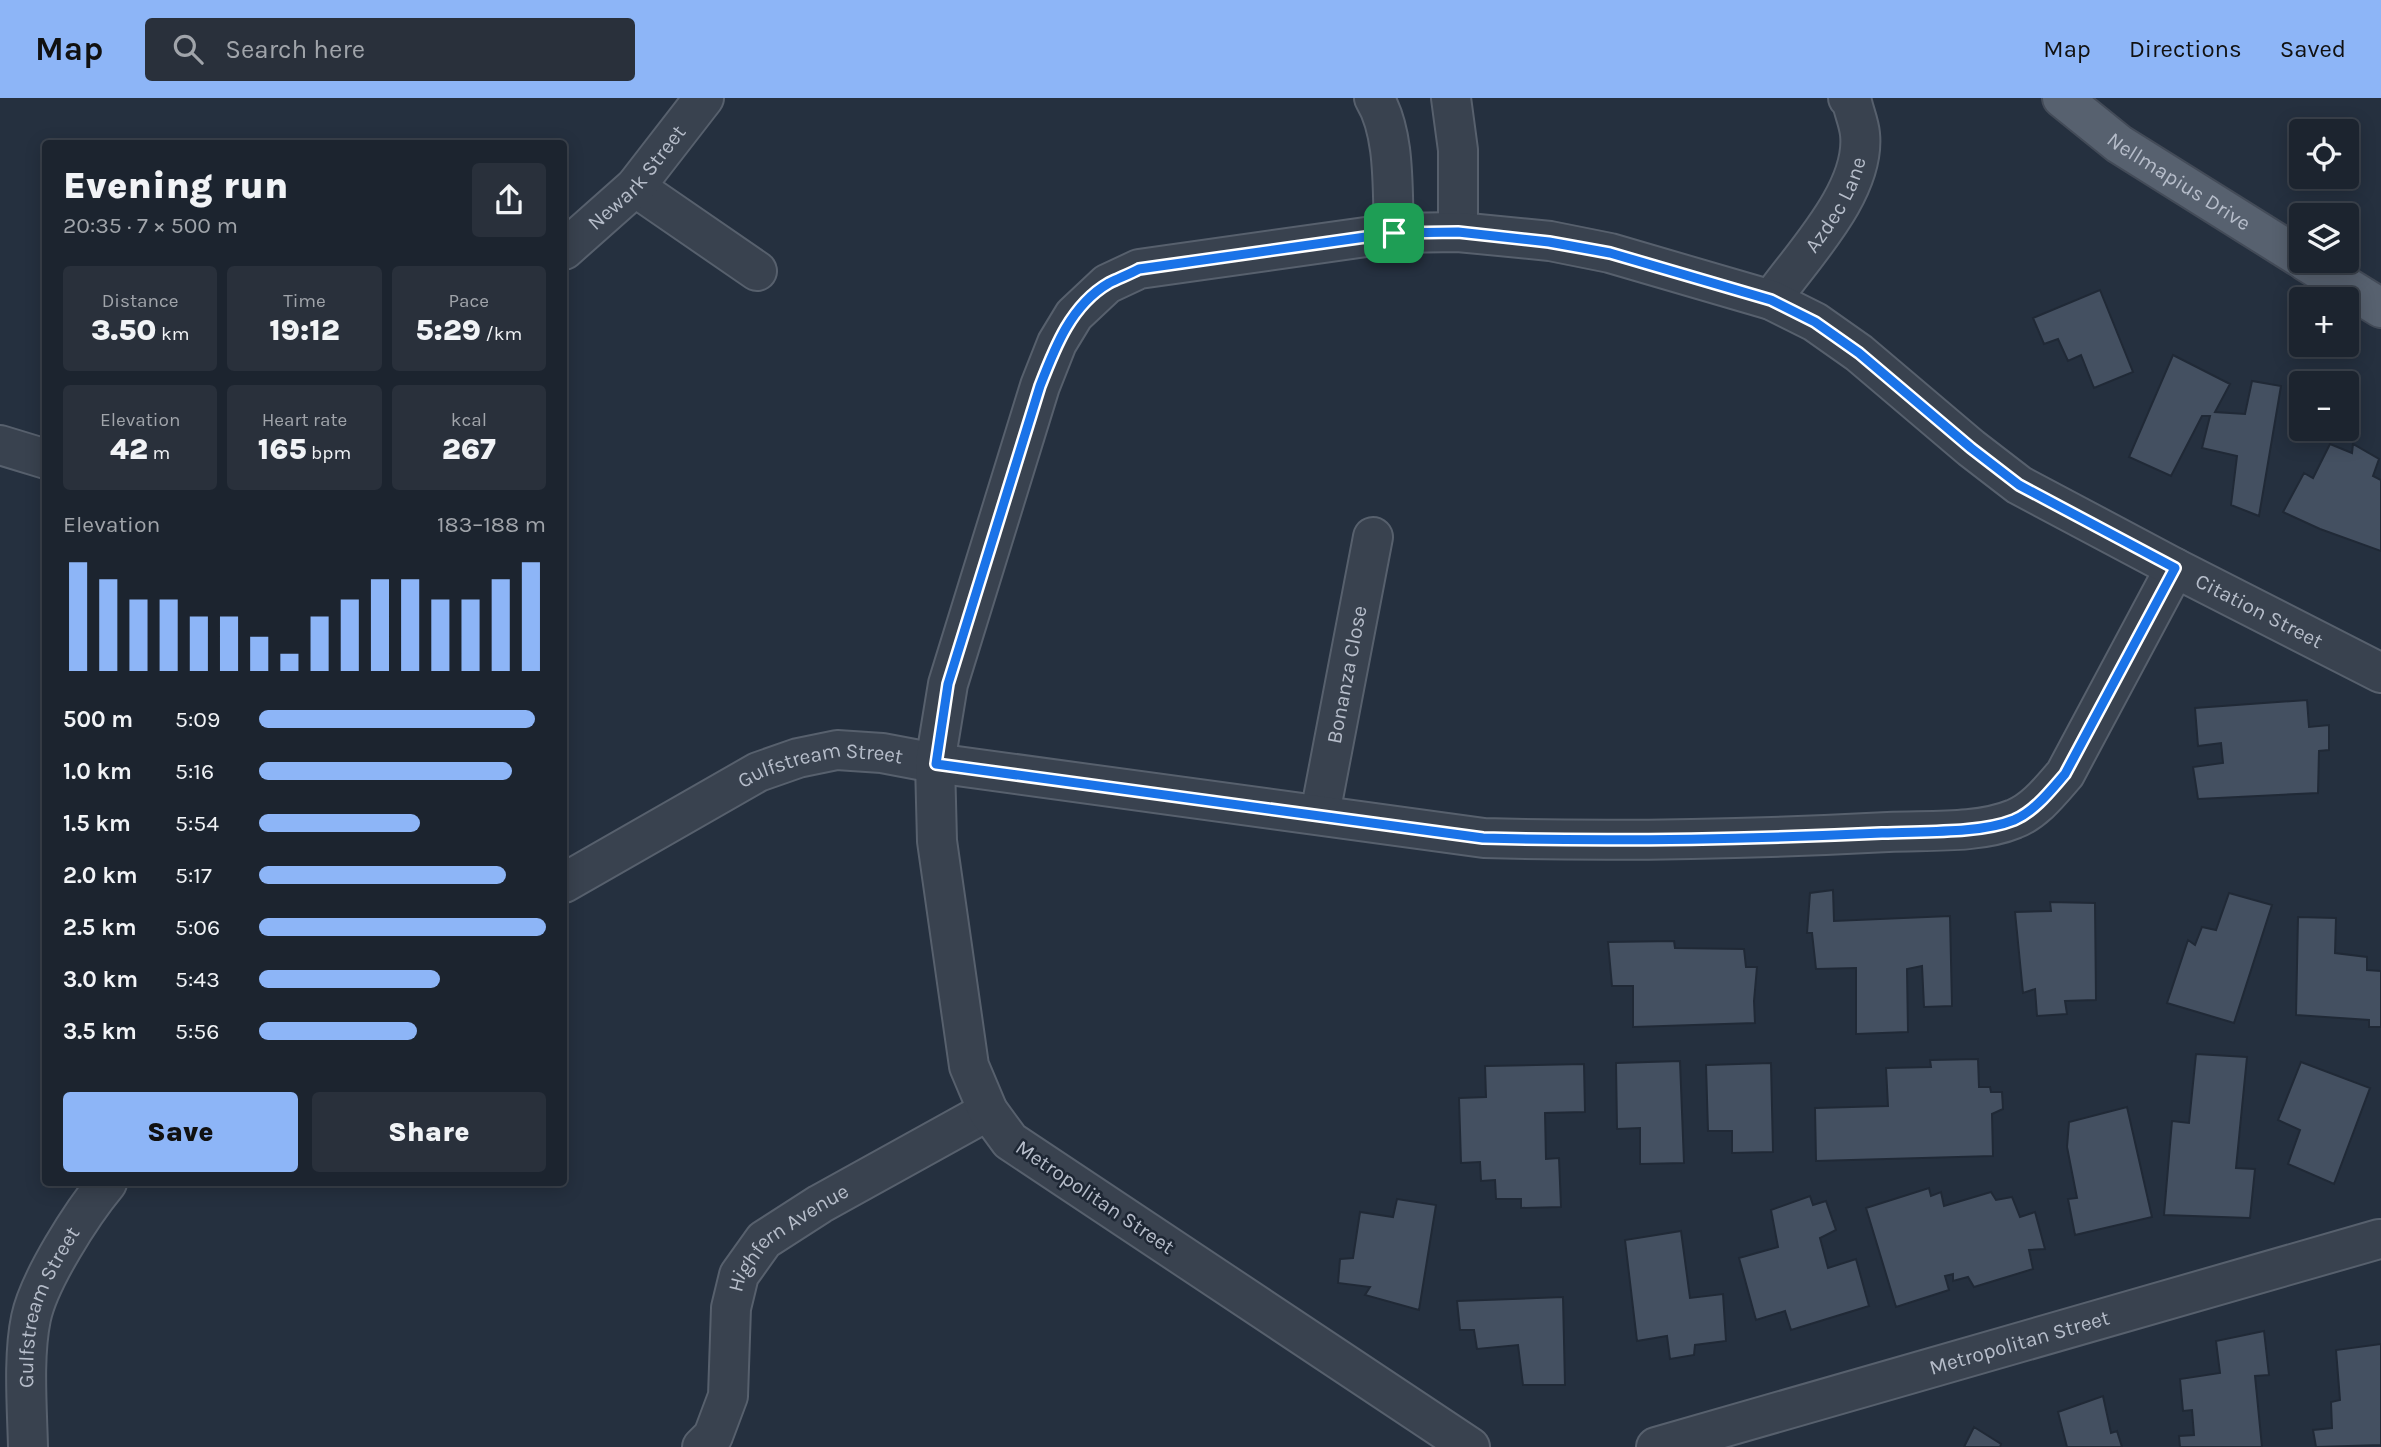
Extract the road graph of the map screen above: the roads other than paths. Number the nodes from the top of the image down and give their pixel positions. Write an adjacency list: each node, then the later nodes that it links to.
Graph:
1 (704, 98): 6 (street, Newark Street)
2 (1374, 98): 8 (street)
3 (1451, 98): 7 (street)
4 (1848, 98): 13 (street, Azdec Lane)
5 (2062, 98): 10 (main road, Nellmapius Drive)
6 (635, 187): 9 (street, Newark Street); 11 (street)
7 (1458, 232): 8 (street, Citation Street); 13 (street, Citation Street)
8 (1394, 233): 20 (street, Citation Street)
9 (567, 247)
10 (2289, 251)
11 (757, 271)
12 (2324, 273): 14 (main road, Nellmapius Drive)
13 (1771, 300): 18 (street, Citation Street)
14 (2381, 308)
15 (0, 445): 16 (street)
16 (42, 458)
17 (1373, 537): 21 (street, Bonanza Close)
18 (2175, 568): 19 (street, Citation Street); 21 (street, Gulfstream Street)
19 (2381, 673)
20 (936, 764): 21 (street, Gulfstream Street); 22 (street, Gulfstream Street); 23 (street, Metropolitan Street)
21 (1320, 814)
22 (567, 881)
23 (988, 1111): 27 (street, Highfern Avenue); 28 (street, Metropolitan Street)
24 (105, 1186): 26 (street, Gulfstream Street)
25 (2380, 1239): 29 (street, Metropolitan Street)
26 (27, 1447)
27 (702, 1447)
28 (1470, 1447)
29 (1656, 1447)

